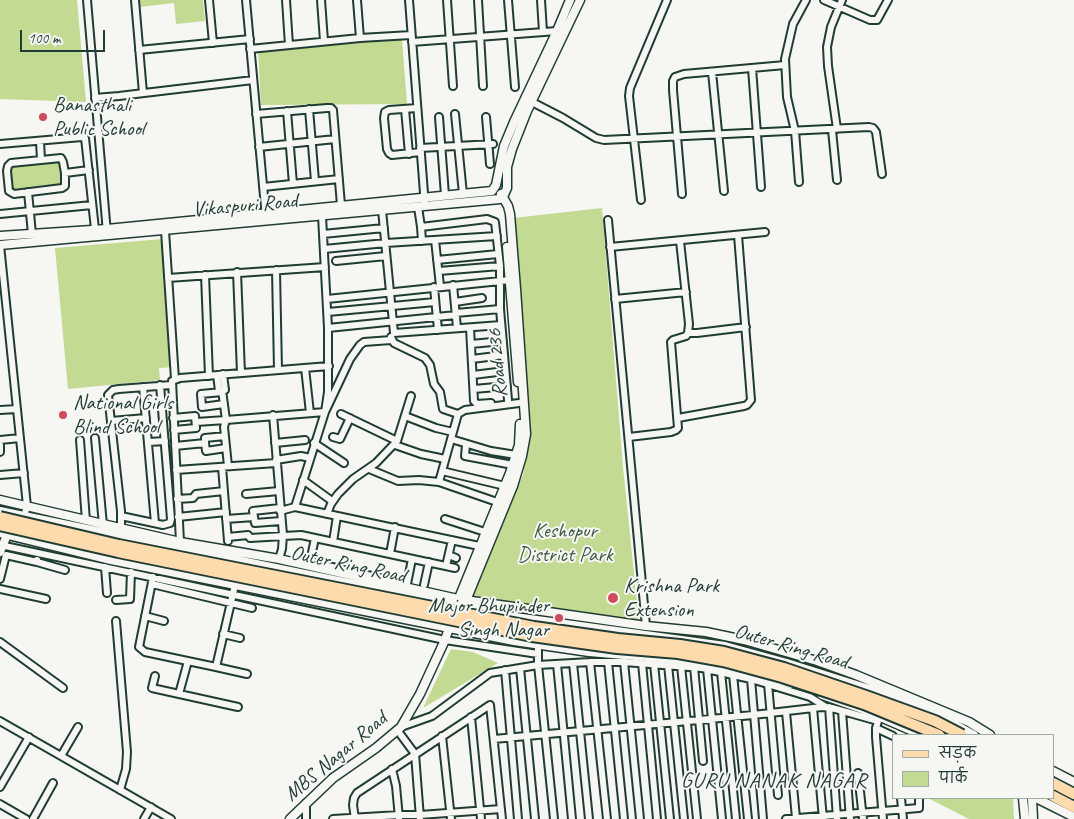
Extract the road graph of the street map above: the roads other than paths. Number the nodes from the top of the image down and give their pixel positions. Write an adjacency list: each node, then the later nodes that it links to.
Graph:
1 (87, 0): 43 (street)
2 (135, 0): 34 (street)
3 (209, 0): 31 (street)
4 (246, 0): 27 (street)
5 (286, 0): 32 (street)
6 (321, 0): 29 (street)
7 (357, 0): 26 (street)
8 (409, 0): 23 (street)
9 (446, 0): 28 (street)
10 (478, 0): 25 (street)
11 (508, 0): 24 (street)
12 (541, 0): 22 (street)
13 (570, 0): 21 (street)
14 (580, 0): 44 (street)
15 (667, 0): 59 (street)
16 (806, 0): 35 (street)
17 (824, 0): 20 (street)
18 (842, 0): 20 (street)
19 (888, 0): 20 (street)
20 (839, 7): 53 (street)
21 (557, 31): 22 (street); 85 (street)
22 (543, 32): 24 (street)
23 (411, 35): 26 (street); 30 (street)
24 (511, 35): 25 (street); 41 (street)
25 (480, 37): 28 (street); 40 (street)
26 (360, 38): 29 (street)
27 (250, 39): 31 (street); 33 (street)
28 (450, 39): 30 (street); 39 (street)
29 (324, 41): 32 (street)
30 (412, 42): 45 (street)
31 (213, 43): 34 (street)
32 (289, 45): 33 (street)
33 (250, 49): 38 (street)
34 (139, 50): 42 (street)
35 (785, 65): 36 (street); 54 (street)
36 (752, 68): 37 (street); 55 (street)
37 (712, 72): 56 (street); 57 (street)
38 (253, 80): 42 (street); 49 (street)
39 (453, 86)
40 (483, 86)
41 (515, 87)
42 (143, 94): 43 (street)
43 (95, 98): 83 (street)
44 (532, 102): 59 (street); 92 (street)
45 (417, 108): 47 (street); 68 (street)
46 (309, 109): 48 (street); 58 (street); 61 (street)
47 (405, 109): 69 (street); 69 (street)
48 (287, 111): 49 (street); 63 (street)
49 (256, 114): 65 (street)
50 (455, 114): 66 (street)
51 (439, 116): 67 (street)
52 (486, 117): 64 (street)
53 (835, 129): 54 (street); 74 (street); 77 (street)
54 (795, 131): 55 (street); 79 (street)
55 (757, 134): 56 (street); 82 (street)
56 (718, 135): 57 (street); 86 (street)
57 (678, 138): 59 (street); 89 (street)
58 (336, 139): 61 (street); 76 (street)
59 (634, 140): 93 (street)
60 (40, 141): 62 (street); 70 (street); 72 (street)
61 (312, 142): 63 (street); 78 (street)
62 (0, 144)
63 (289, 144): 65 (street); 80 (street)
64 (491, 144): 66 (street); 71 (street)
65 (259, 146): 81 (street)
66 (458, 146): 67 (street); 88 (street)
67 (442, 147): 68 (street); 90 (street)
68 (420, 150): 69 (street); 91 (street)
69 (409, 154)
70 (41, 160): 73 (street); 75 (street)
71 (490, 164)
72 (89, 170): 73 (street); 84 (street)
73 (64, 172): 87 (street)
74 (882, 174)
75 (4, 178): 87 (street)
76 (339, 179): 78 (street); 95 (street)
77 (837, 180)
78 (315, 181): 80 (street)
79 (799, 182)
80 (293, 184): 81 (street)
81 (263, 187): 99 (street)
82 (761, 187)
83 (103, 188): 84 (street); 108 (street)
84 (91, 189): 94 (street)
85 (493, 189): 88 (street, Vikaspuri Road); 92 (street, Road 236)
86 (724, 191)
87 (28, 192): 98 (street)
88 (464, 194): 90 (street, Vikaspuri Road)
89 (682, 194)
90 (446, 195): 91 (street, Vikaspuri Road)
91 (424, 197): 95 (street, Vikaspuri Road); 96 (street)
92 (499, 199): 96 (street, Vikaspuri Road); 133 (street, Road 236); 233 (street)
93 (641, 200)
94 (92, 205): 98 (street); 106 (street)
95 (341, 205): 99 (street, Vikaspuri Road)
96 (422, 207): 97 (street, Vikaspuri Road); 104 (street)
97 (382, 210): 101 (street, Vikaspuri Road); 105 (street)
98 (30, 212): 100 (street); 110 (street)
99 (265, 212): 103 (street); 108 (street, Vikaspuri Road)
100 (0, 214)
101 (322, 216): 103 (street, Vikaspuri Road); 111 (street)
102 (608, 220): 120 (street)
103 (266, 222): 107 (street, Vikaspuri Road)
104 (421, 227): 114 (street); 116 (street)
105 (384, 228): 111 (street); 118 (street)
106 (95, 229): 108 (street, Vikaspuri Road); 110 (street, Vikaspuri Road)
107 (165, 231): 108 (street, Vikaspuri Road); 132 (street)
108 (107, 232): 119 (street, Vikaspuri Road)
109 (765, 232): 112 (street)
110 (32, 234): 113 (street, Vikaspuri Road)
111 (323, 234): 121 (street)
112 (738, 235): 117 (street); 152 (street)
113 (0, 236)
114 (497, 236): 115 (street); 122 (street)
115 (435, 240): 116 (street); 124 (street)
116 (422, 241): 118 (street)
117 (680, 241): 120 (street); 137 (street)
118 (386, 243): 121 (street); 123 (street)
119 (0, 245): 139 (street)
120 (610, 247): 142 (street)
121 (324, 249): 127 (street)
122 (498, 254): 124 (street); 126 (street)
123 (386, 256): 125 (street); 138 (street)
124 (437, 260): 129 (street)
125 (336, 261)
126 (500, 266): 129 (street); 134 (street)
127 (325, 267): 128 (street); 141 (street)
128 (276, 270): 130 (street); 166 (street)
129 (439, 271): 136 (street)
130 (237, 272): 131 (street); 168 (street)
131 (205, 275): 132 (street); 171 (street)
132 (168, 278): 172 (street)
133 (510, 280): 134 (street); 180 (street, Road 236)
134 (499, 281): 135 (street); 146 (street)
135 (452, 285): 136 (street); 144 (street)
136 (437, 286): 138 (street); 143 (street)
137 (686, 292): 142 (street); 158 (street)
138 (389, 293): 141 (street); 145 (street)
139 (3, 296): 182 (street)
140 (482, 298): 144 (street)
141 (327, 299): 147 (street)
142 (615, 299): 201 (street)
143 (435, 302): 145 (street); 149 (street)
144 (455, 302): 148 (street)
145 (391, 306): 147 (street); 150 (street)
146 (500, 309): 148 (street); 151 (street)
147 (328, 312): 153 (street)
148 (456, 314): 149 (street); 154 (street)
149 (437, 316): 150 (street); 156 (street)
150 (392, 321): 153 (street); 157 (street)
151 (501, 325): 155 (street); 160 (street)
152 (746, 327): 158 (street); 193 (street)
153 (328, 328): 164 (street)
154 (457, 328): 155 (street); 156 (street)
155 (470, 328): 161 (street)
156 (438, 330): 157 (street)
157 (394, 331): 159 (street)
158 (688, 333): 193 (street)
159 (391, 340): 184 (street); 187 (street)
160 (503, 341): 161 (street); 162 (street)
161 (471, 344): 163 (street)
162 (504, 355): 163 (street); 167 (street)
163 (472, 359): 170 (street)
164 (329, 366): 165 (street); 184 (street)
165 (306, 368): 166 (street); 185 (street)
166 (278, 370): 168 (street)
167 (505, 371): 170 (street); 174 (street)
168 (241, 373): 169 (street)
169 (220, 375): 171 (street); 177 (street)
170 (473, 375): 176 (street)
171 (209, 376): 172 (street)
172 (173, 382): 173 (street); 191 (street)
173 (160, 385): 175 (street); 208 (street)
174 (507, 386): 176 (street); 179 (street)
175 (143, 387): 190 (street); 195 (street)
176 (474, 389): 179 (street)
177 (222, 391): 181 (street); 181 (street)
178 (411, 396): 189 (street)
179 (508, 400): 180 (street)
180 (519, 402): 187 (street); 219 (street, Road 236)
181 (224, 404): 194 (street)
182 (17, 409): 183 (street); 202 (street)
183 (0, 410)
184 (325, 412): 185 (street); 212 (street)
185 (310, 413): 188 (street)
186 (341, 414): 192 (street)
187 (458, 414): 198 (street)
188 (272, 415): 194 (street); 211 (street)
189 (405, 416): 198 (street); 213 (street)
190 (146, 418): 195 (street); 209 (street)
191 (173, 418): 196 (street); 197 (street)
192 (350, 418): 200 (street); 213 (street)
193 (678, 418): 201 (street)
194 (226, 420): 196 (street); 199 (street)
195 (111, 421): 247 (street)
196 (196, 422): 197 (street)
197 (174, 430): 216 (street)
198 (453, 432): 204 (street)
199 (225, 436): 210 (street); 217 (street)
200 (333, 437)
201 (628, 437): 304 (street)
202 (20, 438): 205 (street); 229 (street)
203 (95, 438): 260 (street)
204 (451, 439): 215 (street); 221 (street)
205 (0, 440)
206 (80, 440): 255 (street)
207 (305, 440): 211 (street)
208 (164, 441): 209 (street); 257 (street)
209 (149, 442): 257 (street)
210 (205, 443): 216 (street); 217 (street)
211 (275, 443): 222 (street)
212 (314, 443): 220 (street); 223 (street)
213 (396, 443): 221 (street); 226 (street)
214 (0, 445): 218 (street)
215 (466, 445): 219 (street); 224 (street)
216 (175, 446): 227 (street)
217 (226, 448): 225 (street)
218 (0, 452)
219 (516, 455): 224 (street, Road 236)
220 (310, 458): 222 (street); 231 (street)
221 (446, 459): 228 (street)
222 (276, 462): 225 (street); 235 (street)
223 (344, 463)
224 (513, 465): 233 (street, Road 236)
225 (225, 467): 227 (street); 234 (street)
226 (369, 469): 232 (street); 239 (street)
227 (176, 470): 237 (street)
228 (442, 471): 232 (street); 233 (street)
229 (24, 473): 230 (street); 241 (street)
230 (0, 475)
231 (303, 480): 239 (street); 242 (street)
232 (439, 482): 240 (street)
233 (508, 488): 240 (street, Road 236); 272 (street)
234 (224, 491): 237 (street); 246 (street)
235 (279, 491): 236 (street); 243 (street)
236 (246, 494)
237 (177, 499): 251 (street)
238 (0, 500): 241 (street)
239 (332, 501): 245 (street)
240 (497, 502): 263 (street, Road 236)
241 (27, 506): 250 (street); 255 (street)
242 (295, 506): 243 (street); 245 (street)
243 (280, 510): 252 (street); 256 (street)
244 (0, 511): 250 (street, Outer Ring Road)
245 (327, 514): 248 (street)
246 (226, 515): 251 (street); 252 (street); 265 (street)
247 (121, 516): 257 (street); 262 (street)
248 (338, 516): 261 (street); 270 (street)
249 (0, 517): 365 (main road, Outer Ring Road, bridge)
250 (24, 517): 253 (street, Outer Ring Road)
251 (178, 517): 269 (street)
252 (254, 517): 256 (street)
253 (33, 519): 258 (street, Outer Ring Road); 267 (street)
254 (444, 519): 263 (street)
255 (86, 520): 260 (street)
256 (281, 521): 265 (street)
257 (154, 523)
258 (56, 524): 271 (street); 292 (street, Outer Ring Road)
259 (0, 525): 364 (main road, Outer Ring Road, bridge)
260 (103, 525): 262 (street)
261 (395, 527): 268 (street); 275 (street)
262 (121, 529): 269 (street)
263 (486, 531): 272 (street, Road 236)
264 (2, 534): 267 (street, Outer Ring Road); 273 (street)
265 (282, 535): 266 (street); 278 (street)
266 (315, 538): 270 (street); 279 (street)
267 (28, 540): 271 (street, Outer Ring Road)
268 (452, 540): 272 (street); 276 (street)
269 (180, 542): 278 (street)
270 (333, 542): 275 (street)
271 (52, 546): 291 (street, Outer Ring Road)
272 (483, 547): 297 (street)
273 (1, 548): 274 (street)
274 (39, 554): 280 (street); 283 (street)
275 (390, 554): 279 (street)
276 (449, 555): 277 (street); 282 (street)
277 (456, 558)
278 (278, 559): 297 (street)
279 (412, 559): 281 (street)
280 (37, 562): 285 (street); 287 (street)
281 (428, 562): 282 (street); 289 (street)
282 (446, 566): 284 (street)
283 (105, 567): 286 (street); 293 (street)
284 (455, 568)
285 (65, 570)
286 (131, 572): 288 (street); 295 (street)
287 (0, 579)
288 (153, 580): 291 (street); 296 (street); 301 (street)
289 (424, 585)
290 (0, 589): 294 (street)
291 (234, 589): 296 (street); 299 (street, Outer Ring Road); 309 (street)
292 (385, 592): 297 (street, Outer Ring Road); 299 (street)
293 (107, 593)
294 (46, 599)
295 (116, 600)
296 (230, 602): 298 (street); 306 (street)
297 (461, 603): 300 (street, Outer Ring Road); 304 (street)
298 (252, 608)
299 (380, 614): 305 (street, Outer Ring Road)
300 (497, 614): 307 (street); 366 (street, Outer Ring Road)
301 (145, 616): 303 (street); 314 (street)
302 (116, 621): 386 (street)
303 (164, 621)
304 (646, 626): 367 (street)
305 (447, 628): 307 (street, Outer Ring Road); 309 (street, MBS Nagar Road)
306 (223, 634): 308 (street); 324 (street)
307 (492, 637): 311 (street, Outer Ring Road)
308 (240, 638)
309 (444, 640): 312 (street); 358 (street, MBS Nagar Road)
310 (0, 642): 335 (street)
311 (538, 645): 312 (street); 313 (street, Outer Ring Road)
312 (538, 654): 321 (street)
313 (608, 658): 315 (street); 316 (street); 352 (street, Outer Ring Road); 357 (street)
314 (188, 661): 324 (street); 336 (street)
315 (590, 662): 317 (street); 359 (street)
316 (624, 662): 318 (street); 355 (street)
317 (573, 663): 319 (street); 360 (street)
318 (642, 663): 320 (street); 354 (street)
319 (557, 664): 321 (street); 361 (street)
320 (654, 664): 322 (street); 353 (street)
321 (538, 665): 326 (street); 362 (street)
322 (668, 665): 323 (street); 351 (street)
323 (681, 666): 325 (street); 350 (street)
324 (216, 667): 330 (street)
325 (694, 667): 327 (street); 348 (street)
326 (520, 668): 328 (street); 370 (street)
327 (707, 669): 329 (street); 347 (street)
328 (505, 670): 358 (street); 372 (street)
329 (721, 672): 331 (street); 345 (street)
330 (247, 674)
331 (733, 675): 333 (street); 346 (street)
332 (154, 676): 336 (street)
333 (751, 679): 334 (street); 343 (street)
334 (768, 684): 338 (street); 342 (street)
335 (63, 688)
336 (179, 694): 337 (street)
337 (238, 707)
338 (827, 707): 339 (street); 340 (street); 407 (street)
339 (813, 708): 341 (street); 412 (street)
340 (842, 711): 352 (street); 408 (street)
341 (786, 712): 342 (street); 411 (street)
342 (770, 714): 343 (street); 388 (street)
343 (753, 716): 346 (street); 437 (street)
344 (471, 717): 369 (street); 373 (street); 400 (street)
345 (725, 717): 346 (street); 347 (street); 435 (street)
346 (738, 717): 436 (street)
347 (711, 718): 348 (street); 434 (street)
348 (699, 720): 350 (street); 376 (street)
349 (0, 721): 371 (street)
350 (687, 721): 351 (street); 433 (street)
351 (674, 722): 353 (street); 432 (street)
352 (878, 722): 363 (street, Outer Ring Road); 368 (street); 402 (street)
353 (660, 723): 354 (street); 431 (street)
354 (648, 724): 355 (street); 430 (street)
355 (631, 726): 357 (street); 429 (street)
356 (78, 727): 375 (street)
357 (614, 728): 359 (street); 428 (street)
358 (400, 729): 374 (street); 395 (street, MBS Nagar Road)
359 (598, 729): 360 (street); 427 (street)
360 (580, 731): 361 (street); 426 (street)
361 (564, 732): 362 (street); 425 (street)
362 (546, 734): 370 (street); 424 (street)
363 (919, 734)
364 (937, 734)
365 (968, 734)
366 (968, 734)
367 (988, 734)
368 (892, 735)
369 (442, 736): 374 (street); 403 (street)
370 (527, 736): 372 (street); 423 (street)
371 (29, 737): 375 (street); 384 (street)
372 (511, 738): 373 (street); 422 (street)
373 (494, 739): 399 (street)
374 (415, 754): 377 (street); 406 (street)
375 (61, 756): 386 (street)
376 (703, 761)
377 (392, 769): 405 (street); 410 (street)
378 (1054, 772): 381 (street)
379 (858, 773): 404 (street)
380 (1054, 778): 385 (street)
381 (1074, 782)
382 (53, 783): 414 (street)
383 (1054, 784): 387 (main road)
384 (0, 787)
385 (1074, 788)
386 (120, 790): 397 (street)
387 (1074, 794)
388 (778, 795)
389 (1054, 797): 398 (main road)
390 (901, 799): 401 (street)
391 (919, 799): 401 (street)
392 (1021, 799): 441 (street)
393 (1034, 799): 442 (street)
394 (1036, 799): 409 (street)
395 (306, 803): 417 (street, MBS Nagar Road); 418 (street)
396 (0, 804): 413 (street)
397 (151, 807): 415 (street); 416 (street)
398 (1074, 807)
399 (501, 809): 400 (street); 421 (street)
400 (480, 810): 403 (street); 420 (street)
401 (902, 810): 402 (street); 440 (street)
402 (883, 811): 404 (street); 439 (street)
403 (451, 816): 406 (street)
404 (863, 816): 408 (street)
405 (399, 817): 406 (street); 410 (street)
406 (420, 817)
407 (837, 817): 408 (street); 412 (street)
408 (850, 817)
409 (1074, 817)
410 (355, 818): 419 (street)
411 (796, 818): 412 (street); 438 (street)
412 (823, 818)
413 (26, 819)
414 (34, 819)
415 (144, 819)
416 (171, 819)
417 (290, 819)
418 (306, 819)
419 (334, 819)
420 (481, 819)
421 (502, 819)
422 (518, 819)
423 (535, 819)
424 (554, 819)
425 (572, 819)
426 (589, 819)
427 (607, 819)
428 (624, 819)
429 (640, 819)
430 (657, 819)
431 (670, 819)
432 (684, 819)
433 (697, 819)
434 (722, 819)
435 (736, 819)
436 (748, 819)
437 (763, 819)
438 (786, 819)
439 (883, 819)
440 (903, 819)
441 (1024, 819)
442 (1033, 819)

